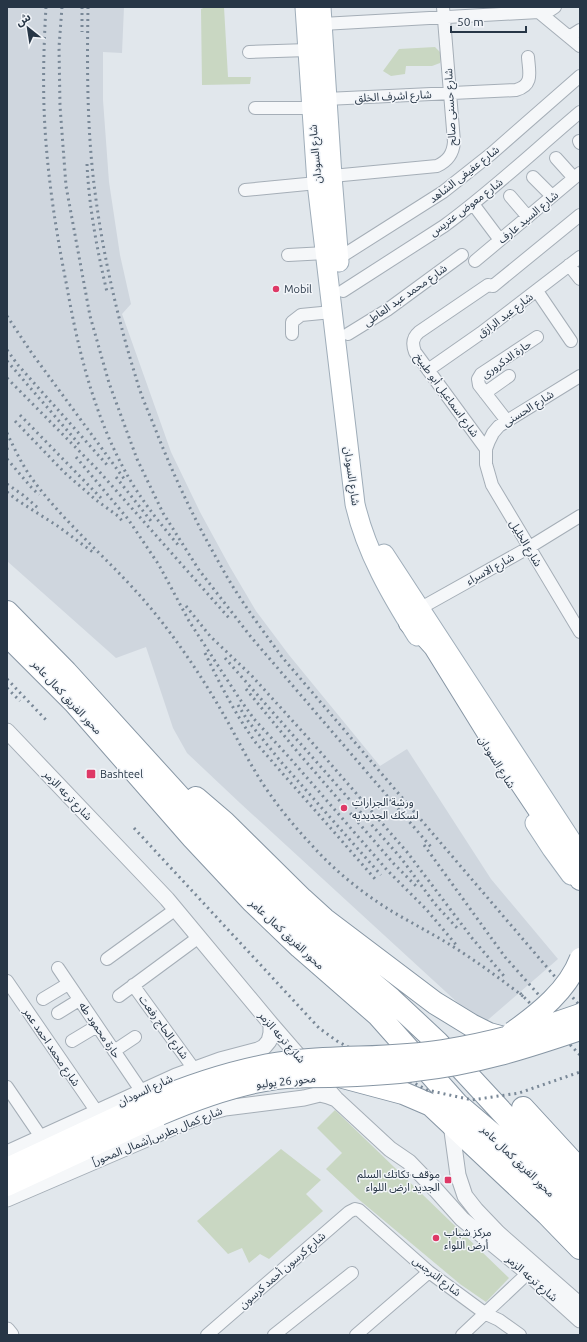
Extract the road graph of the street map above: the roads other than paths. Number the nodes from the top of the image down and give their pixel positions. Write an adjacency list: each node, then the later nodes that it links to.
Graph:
1 (305, 7): 9 (main road, شارع السودان)
2 (555, 7): 3 (street)
3 (538, 11): 4 (street); 7 (street)
4 (443, 12): 5 (street); 13 (street, شارع حسنى صالح)
5 (321, 16): 14 (main road, شارع السودان)
6 (580, 30): 7 (street)
7 (569, 37): 8 (street)
8 (580, 46)
9 (308, 50): 10 (street); 14 (main road, شارع السودان)
10 (249, 52)
11 (528, 57): 13 (street, شارع اشرف الخلق)
12 (580, 76): 29 (street, شارع عفيفى الشاهد)
13 (450, 94): 14 (street, شارع اشرف الخلق); 20 (street, شارع حسنى صالح)
14 (319, 103): 15 (street, شارع اشرف الخلق); 20 (main road, شارع السودان)
15 (255, 108)
16 (580, 112): 24 (street, شارع معوض عتريس)
17 (556, 158): 18 (street)
18 (577, 175): 23 (street, شارع السيد عارف)
19 (533, 177): 23 (street)
20 (324, 180): 21 (street, شارع حسنى صالح); 29 (main road, شارع السودان)
21 (245, 190)
22 (510, 196): 26 (street)
23 (552, 196): 26 (street, شارع السيد عارف)
24 (473, 204): 27 (street); 35 (street, شارع معوض عتريس)
25 (580, 215): 42 (street, شارع اسماعيل أبو طبيخ)
26 (528, 217): 27 (street, شارع السيد عارف)
27 (500, 240): 32 (street, شارع السيد عارف)
28 (288, 255): 29 (street)
29 (332, 255): 35 (main road, شارع السودان); 37 (main road, شارع السودان)
30 (462, 255): 39 (street, شارع محمد عبد العاطى)
31 (580, 257): 33 (street, شارع عبد الرازق)
32 (475, 261)
33 (569, 265): 34 (street); 36 (street, شارع عبد الرازق)
34 (580, 279)
35 (342, 291): 39 (main road, شارع السودان)
36 (537, 291): 41 (street); 42 (street, شارع عبد الرازق)
37 (332, 312): 38 (street); 51 (main road, شارع السودان)
38 (292, 334)
39 (348, 334): 51 (main road, شارع السودان)
40 (537, 337): 45 (street, حارة الدكرورى)
41 (571, 341)
42 (428, 370): 47 (street, شارع اسماعيل أبو طبيخ)
43 (509, 376): 45 (street)
44 (580, 376): 46 (street, شارع الحسنى)
45 (485, 393): 46 (street, حارة الدكرورى)
46 (507, 421): 47 (street, شارع الحسنى)
47 (486, 449): 49 (street, شارع الخليل)
48 (580, 516): 49 (street, شارع الاسراء)
49 (528, 548): 51 (street, شارع الاسراء); 52 (street, شارع الخليل)
50 (7, 612): 54 (highway, محور الفريق كمال عامر)
51 (414, 616): 57 (main road, شارع السودان); 58 (highway); 59 (main road, شارع السودان)
52 (580, 632)
53 (7, 635): 54 (highway, محور الفريق كمال عامر)
54 (61, 678): 56 (highway, محور الفريق كمال عامر); 91 (highway, محور الفريق كمال عامر)
55 (7, 731): 60 (street, شارع ترعه الزمر)
56 (169, 786): 77 (highway); 91 (highway, محور الفريق كمال عامر)
57 (580, 854)
58 (580, 880)
59 (580, 884)
60 (176, 910): 61 (street, شارع ترعه الزمر); 63 (street)
61 (199, 937): 67 (street); 73 (street, شارع ترعه الزمر)
62 (580, 958): 77 (highway, bridge)
63 (107, 959)
64 (58, 968): 66 (street, حارة محمود طه)
65 (7, 981): 88 (street, شارع محمد احمد عمر)
66 (68, 984): 68 (street); 70 (street, حارة محمود طه)
67 (133, 985): 69 (street); 81 (street, شارع الحاج رفعت)
68 (46, 994)
69 (118, 996)
70 (80, 1000): 71 (street); 74 (street, حارة محمود طه)
71 (58, 1013)
72 (580, 1014): 77 (highway, محور 26 يوليو, bridge)
73 (271, 1024): 79 (street); 85 (street, شارع ترعه الزمر)
74 (97, 1026): 78 (street); 80 (street, حارة محمود طه)
75 (580, 1030): 82 (highway, محور 26 يوليو, bridge)
76 (135, 1037): 80 (street)
77 (504, 1038): 86 (highway, محور 26 يوليو, bridge)
78 (72, 1041)
79 (258, 1050): 81 (street, شارع السودان); 84 (street)
80 (114, 1051): 86 (street, حارة محمود طه)
81 (194, 1068): 86 (street, شارع السودان)
82 (340, 1076): 86 (highway, محور 26 يوليو, bridge); 89 (highway, bridge)
83 (7, 1087): 90 (street)
84 (289, 1099): 85 (street, شارع كمال بطرس[شمال المحور]); 96 (street, شارع كمال بطرس[شمال المحور])
85 (336, 1099): 102 (street, شارع ترعه الزمر)
86 (150, 1103): 88 (street, شارع السودان); 92 (highway, محور 26 يوليو); 94 (highway, محور 26 يوليو)
87 (523, 1108): 91 (highway)
88 (96, 1112): 90 (street, شارع السودان)
89 (451, 1124): 99 (highway); 103 (street)
90 (41, 1137): 92 (street, شارع السودان)
91 (531, 1145): 93 (highway); 95 (highway, محور الفريق كمال عامر); 98 (highway, محور الفريق كمال عامر)
92 (7, 1157)
93 (580, 1170)
94 (7, 1186)
95 (580, 1193)
96 (7, 1199)
97 (358, 1210): 100 (street, شارع النرجس); 109 (street, شارع كرسون أحمد كرسون)
98 (580, 1220)
99 (580, 1248)
100 (429, 1272): 104 (street, شارع النرجس); 111 (street)
101 (352, 1273): 110 (street)
102 (528, 1274): 104 (street); 105 (street, شارع ترعه الزمر)
103 (580, 1305)
104 (486, 1314): 107 (street, شارع النرجس); 112 (street)
105 (580, 1320)
106 (7, 1330): 108 (street)
107 (517, 1334)
108 (11, 1335)
109 (207, 1335)
110 (274, 1335)
111 (356, 1335)
112 (462, 1335)

